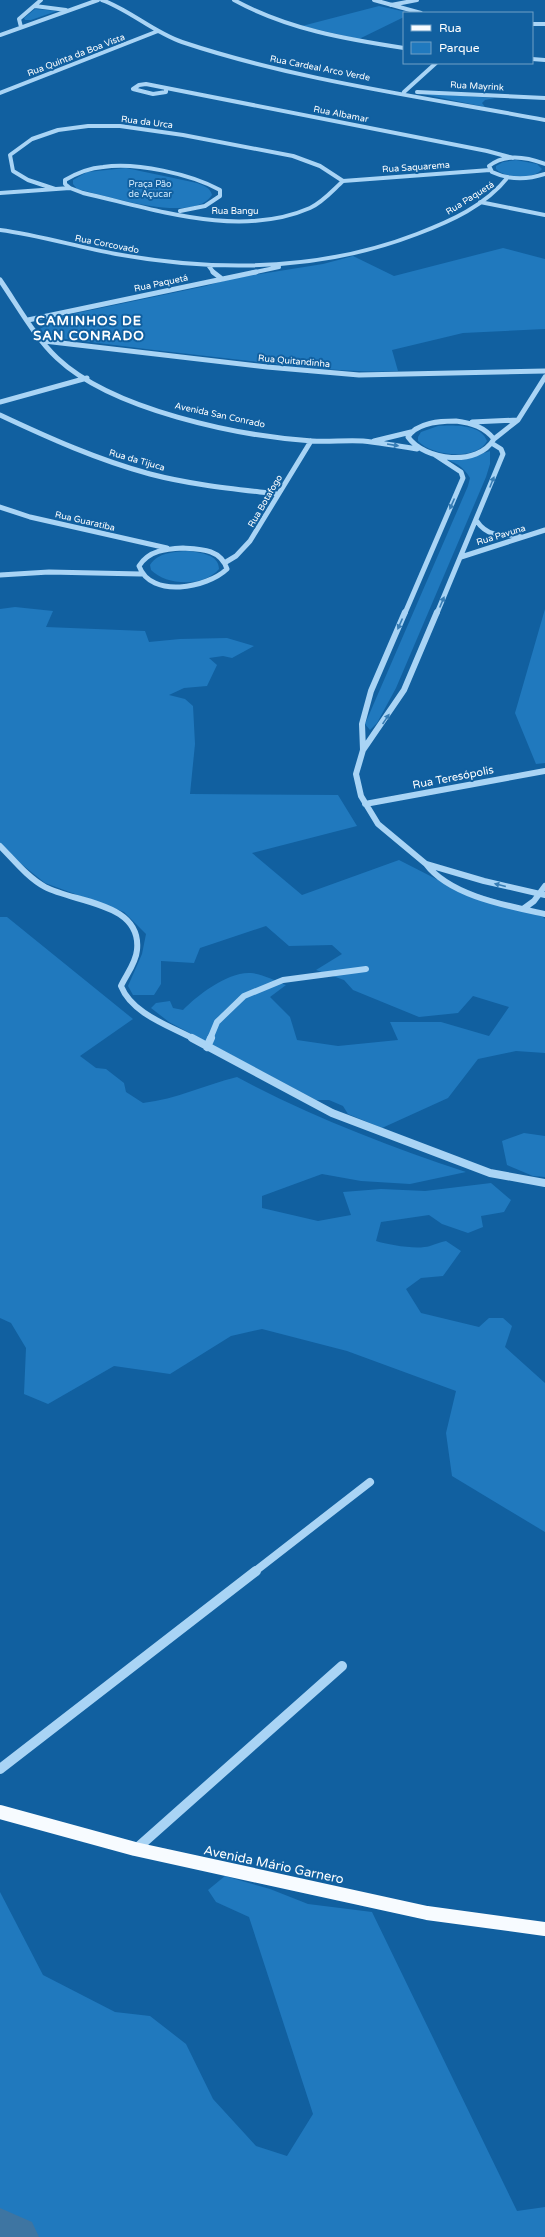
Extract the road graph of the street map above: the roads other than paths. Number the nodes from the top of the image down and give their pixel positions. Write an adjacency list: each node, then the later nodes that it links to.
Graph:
1 (41, 0): 8 (street)
2 (98, 0): 9 (street)
3 (102, 0): 14 (street, Rua Cardeal Arco Verde)
4 (234, 0): 16 (street)
5 (374, 0): 7 (street)
6 (417, 0): 7 (street)
7 (391, 5): 10 (street)
8 (34, 6): 9 (street); 13 (street)
9 (70, 10): 13 (street)
10 (417, 12)
11 (533, 24): 12 (street)
12 (545, 24)
13 (21, 27): 15 (street)
14 (158, 31): 21 (street, Rua Cardeal Arco Verde); 22 (street, Rua Quinta da Boa Vista)
15 (0, 35)
16 (403, 48)
17 (533, 59): 18 (street)
18 (545, 60)
19 (435, 64): 21 (street)
20 (166, 88): 20 (street, Rua Albamar); 28 (street, Rua Albamar)
21 (404, 92): 23 (street, Rua Cardeal Arco Verde)
22 (0, 93)
23 (408, 93): 24 (street, Rua Mayrink); 26 (street, Rua Cardeal Arco Verde)
24 (507, 96): 25 (street, Rua Mayrink); 26 (street)
25 (545, 98)
26 (492, 110): 27 (street, Rua Cardeal Arco Verde)
27 (545, 120)
28 (513, 158): 29 (street); 30 (street)
29 (545, 163)
30 (490, 170): 32 (street); 33 (street, Rua Saquarema)
31 (544, 176): 32 (street)
32 (508, 177): 37 (street, Rua Paquetá)
33 (343, 180): 35 (street, Rua da Urca); 38 (street, Rua Bangu)
34 (70, 188): 35 (street, Rua Bangu); 38 (street, Rua Bangu); 38 (street)
35 (55, 189): 36 (street, Rua Bangu)
36 (0, 193)
37 (480, 202): 39 (street); 41 (street, Rua Paquetá)
38 (168, 211)
39 (545, 215)
40 (1, 230): 42 (street, Rua Corcovado)
41 (298, 264): 43 (street, Rua Paquetá); 44 (street, Rua Paquetá)
42 (208, 265): 43 (street, Rua Paquetá); 45 (street)
43 (232, 265): 44 (street)
44 (241, 275): 45 (street, Rua Paquetá)
45 (222, 279): 47 (street, Rua Paquetá)
46 (0, 280): 47 (street, Avenida San Conrado)
47 (28, 320): 48 (street, Avenida San Conrado)
48 (44, 341): 49 (street, Rua Quitandinha); 51 (street, Avenida San Conrado)
49 (545, 371)
50 (545, 377): 54 (street)
51 (87, 378): 52 (street); 57 (street, Avenida San Conrado)
52 (0, 402)
53 (0, 415): 62 (street, Rua da Tijuca)
54 (518, 420): 55 (street, Avenida San Conrado); 59 (street)
55 (459, 422): 56 (street, Avenida San Conrado); 59 (street)
56 (411, 432): 58 (street, Avenida San Conrado); 60 (street)
57 (311, 440): 58 (street, Avenida San Conrado); 62 (street, Rua Botafogo)
58 (370, 442): 60 (street, Avenida San Conrado, one-way to 60)
59 (494, 442): 61 (street); 64 (street, one-way to 59)
60 (417, 449): 61 (street, Avenida San Conrado)
61 (435, 455): 72 (street, one-way to 72)
62 (277, 494): 69 (street, Rua Botafogo)
63 (0, 507): 67 (street, Rua Guaratiba)
64 (476, 520): 66 (street); 68 (street)
65 (545, 530): 66 (street, Rua Pavuna)
66 (529, 535): 68 (street, Rua Pavuna)
67 (168, 549): 69 (street); 70 (street)
68 (461, 557): 72 (street, one-way to 68)
69 (226, 562): 70 (street)
70 (141, 574): 71 (street)
71 (0, 575)
72 (363, 750): 74 (street)
73 (545, 771): 74 (street, Rua Teresópolis)
74 (365, 804): 76 (street)
75 (0, 846): 83 (street)
76 (426, 864): 78 (street, one-way to 76); 80 (street)
77 (545, 886): 78 (street)
78 (538, 894): 79 (street); 80 (street)
79 (545, 895)
80 (523, 909): 81 (street)
81 (545, 914)
82 (366, 969): 83 (street)
83 (207, 1046): 84 (street)
84 (545, 1183)
85 (370, 1482): 87 (street)
86 (342, 1666): 89 (street)
87 (0, 1769)
88 (0, 1812): 89 (main road, Avenida Mário Garnero)
89 (135, 1849): 90 (main road, Avenida Mário Garnero)
90 (545, 1929)

